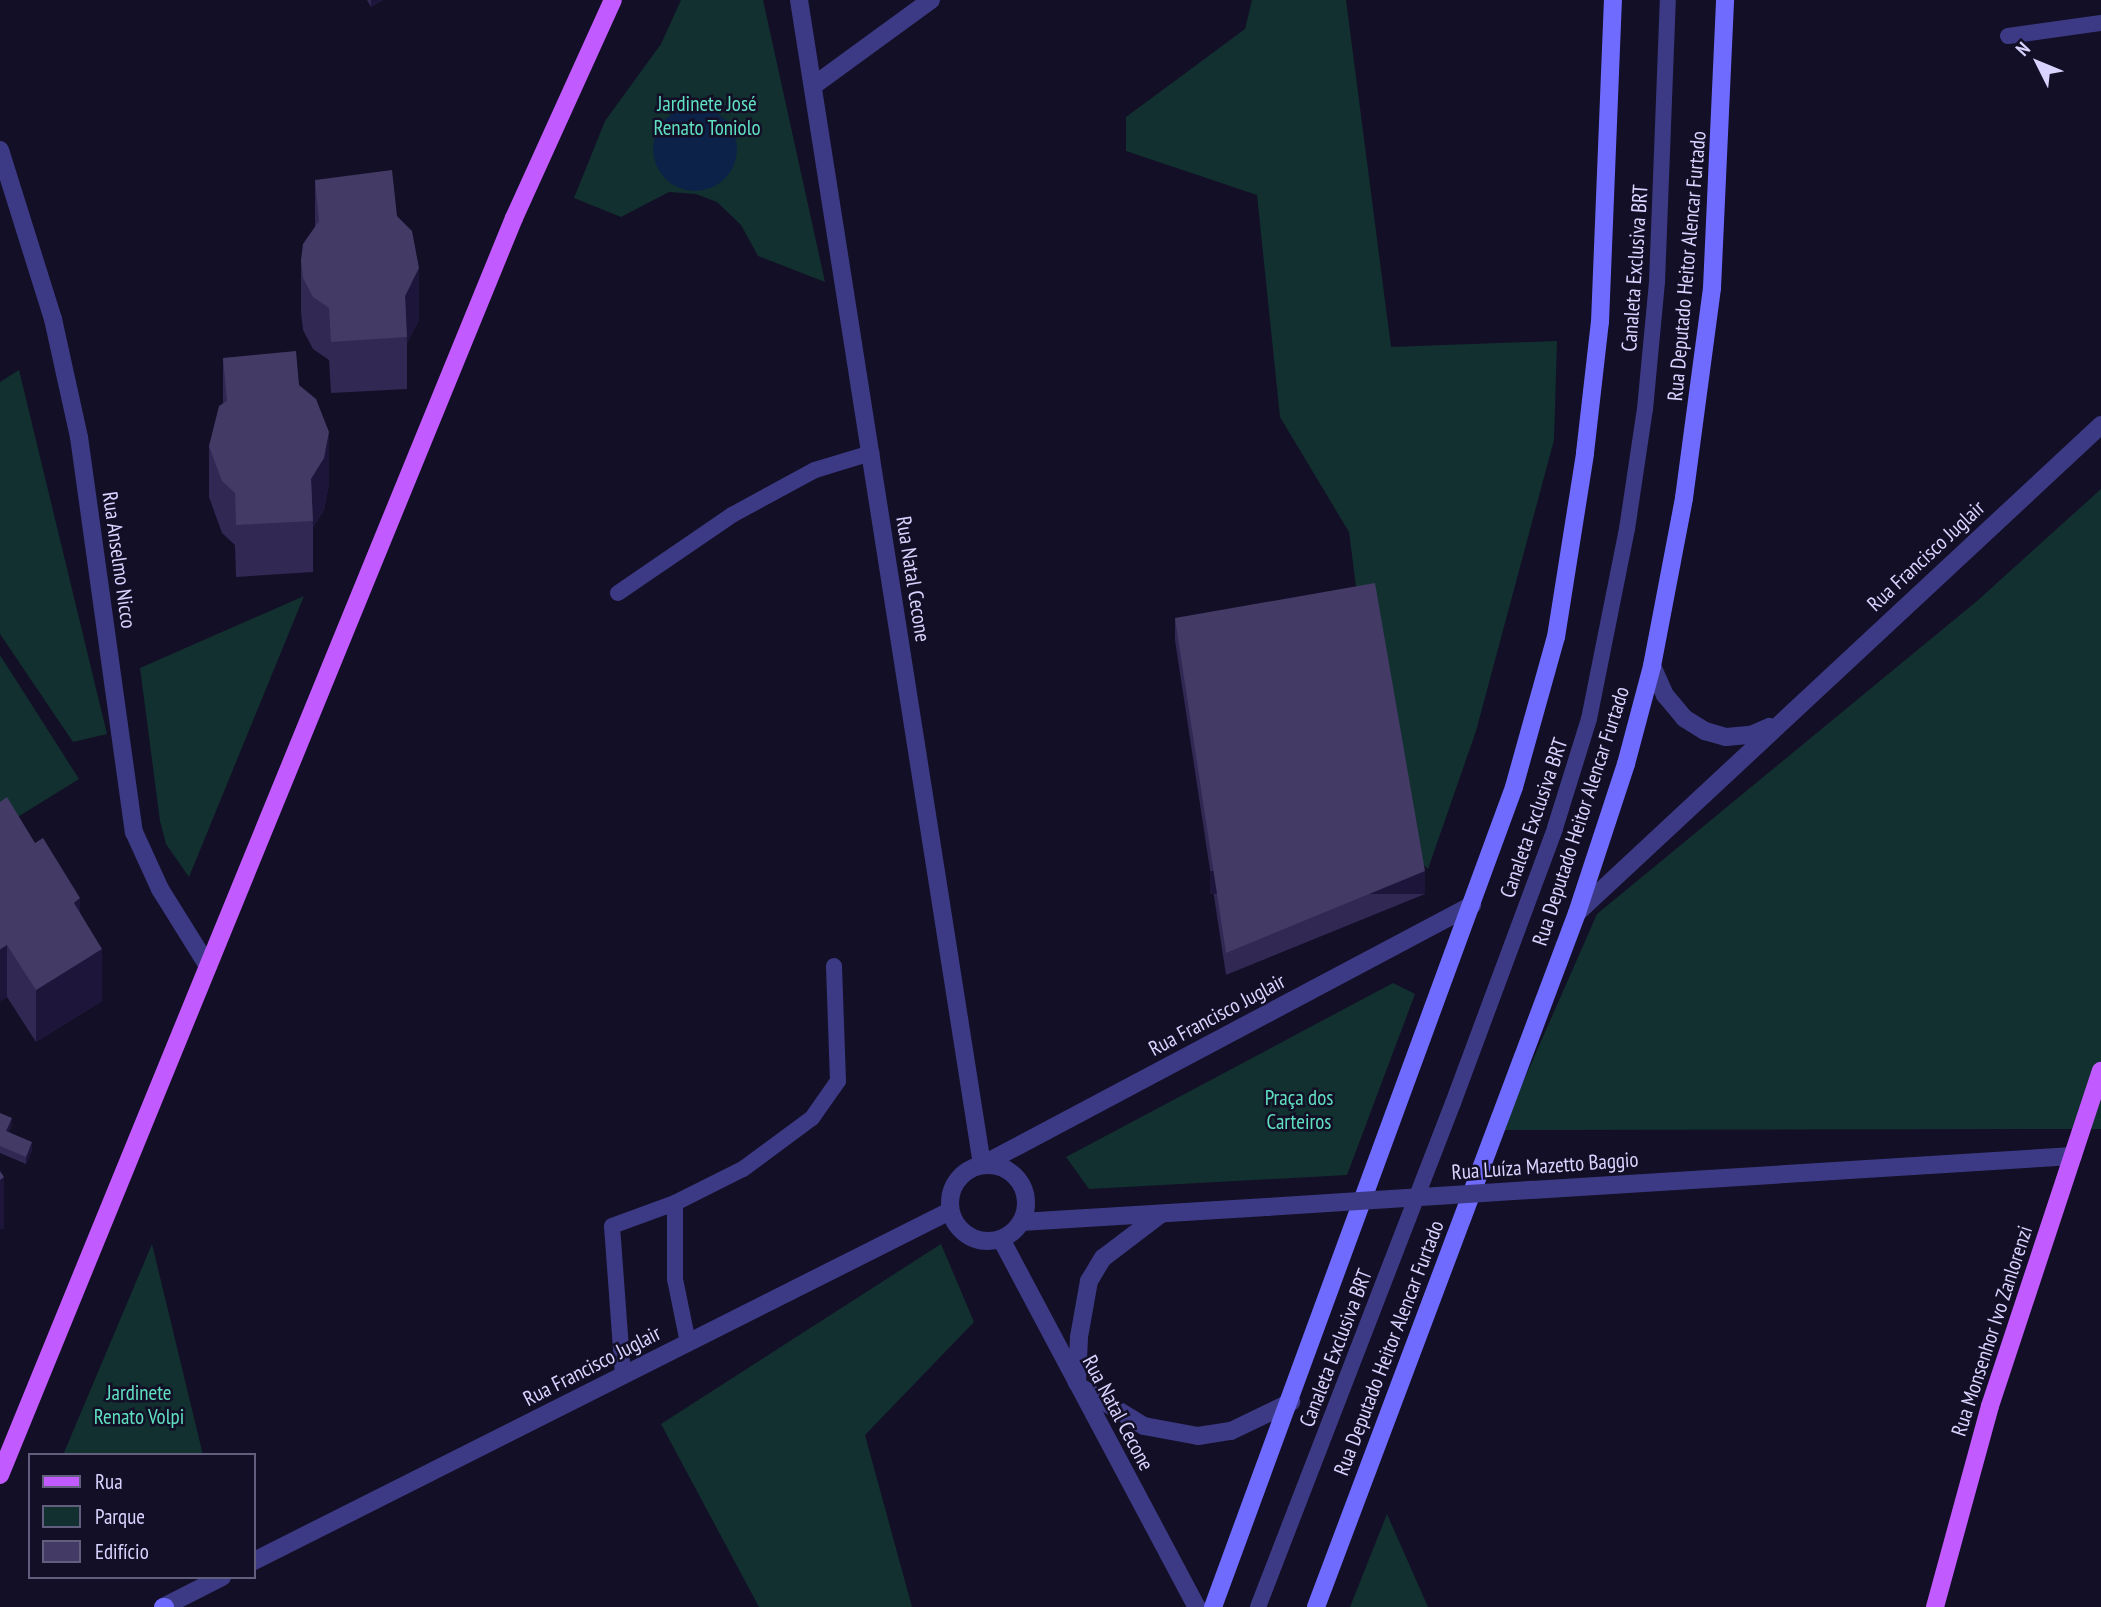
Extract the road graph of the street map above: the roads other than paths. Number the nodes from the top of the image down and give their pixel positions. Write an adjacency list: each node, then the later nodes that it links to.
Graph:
1 (614, 0): 18 (main road)
2 (799, 0): 9 (street, Rua Natal Cecone)
3 (931, 0): 9 (street)
4 (1613, 0): 16 (street)
5 (1668, 0): 38 (lane, Canaleta Exclusiva BRT)
6 (1725, 0): 14 (street, Rua Deputado Heitor Alencar Furtado)
7 (2101, 23): 8 (lane)
8 (2008, 36)
9 (813, 86): 12 (street, Rua Natal Cecone)
10 (0, 150): 18 (street, Rua Anselmo Nicco)
11 (2101, 425): 15 (street, Rua Francisco Juglair)
12 (871, 453): 13 (lane); 22 (street, Rua Natal Cecone)
13 (618, 593)
14 (1652, 666): 15 (street, Rua Francisco Juglair); 17 (street, Rua Deputado Heitor Alencar Furtado)
15 (1781, 721): 17 (street, Rua Francisco Juglair)
16 (1472, 905): 22 (street, Rua Francisco Juglair); 31 (street)
17 (1577, 913): 39 (street, Rua Deputado Heitor Alencar Furtado)
18 (208, 966): 32 (main road)
19 (834, 966): 23 (lane)
20 (2101, 1071): 21 (main road, Rua Monsenhor Ivo Zanlorenzi)
21 (2073, 1156): 25 (street, Rua Luíza Mazetto Baggio, bridge); 40 (main road, Rua Monsenhor Ivo Zanlorenzi)
22 (982, 1165): 24 (street); 26 (street)
23 (676, 1203): 28 (lane); 29 (lane)
24 (950, 1211): 27 (street); 28 (street, Rua Francisco Juglair)
25 (1161, 1214): 26 (street, Rua Luíza Mazetto Baggio); 30 (street)
26 (1021, 1222): 27 (street)
27 (1001, 1239): 30 (street, Rua Natal Cecone)
28 (688, 1343): 29 (street, Rua Francisco Juglair)
29 (623, 1376): 33 (street, Rua Francisco Juglair)
30 (1077, 1385): 31 (street); 36 (street, Rua Natal Cecone)
31 (1291, 1402): 37 (street)
32 (0, 1475)
33 (256, 1560)
34 (218, 1579): 35 (street)
35 (164, 1607)
36 (1198, 1607)
37 (1213, 1607)
38 (1258, 1607)
39 (1316, 1607)
40 (1935, 1607)

